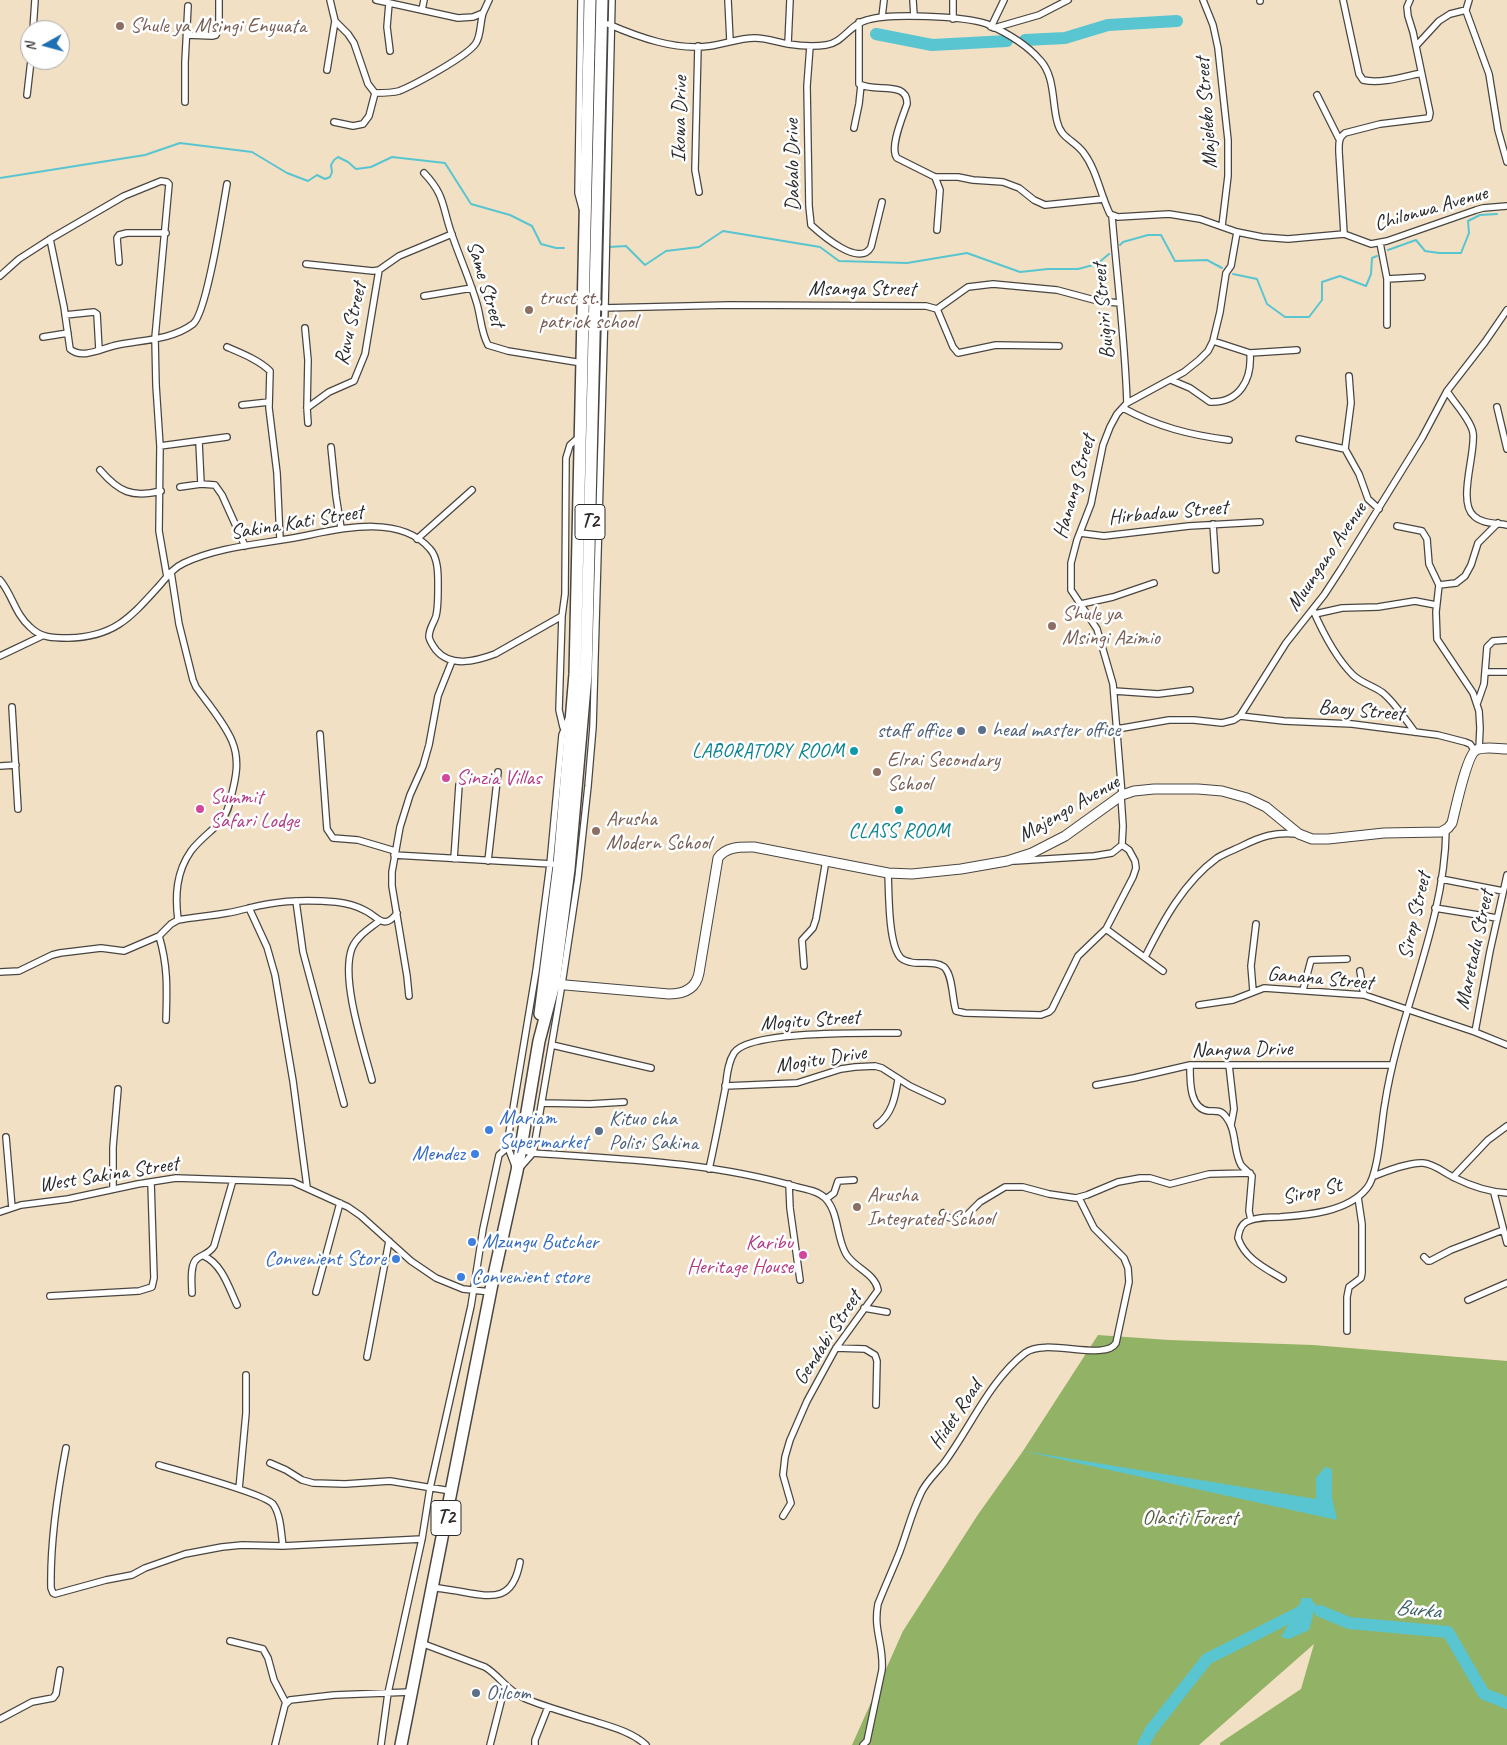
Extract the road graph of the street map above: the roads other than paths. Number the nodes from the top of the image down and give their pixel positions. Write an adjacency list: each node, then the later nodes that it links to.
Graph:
1 (35, 0): 30 (street)
2 (219, 0): 35 (street)
3 (330, 0): 31 (street)
4 (376, 0): 22 (street)
5 (424, 0): 24 (street)
6 (489, 0): 26 (street)
7 (581, 0): 64 (street)
8 (590, 0): 42 (highway, T2)
9 (602, 0): 33 (highway, T2)
10 (612, 0): 33 (street)
11 (728, 0): 36 (street)
12 (790, 0): 37 (street)
13 (884, 0): 28 (street)
14 (913, 0): 27 (street)
15 (953, 0): 29 (street)
16 (1004, 0): 34 (street)
17 (1068, 0): 34 (street)
18 (1203, 0): 65 (street, Majeleko Street)
19 (1343, 0): 45 (street)
20 (1410, 0): 40 (street)
21 (1470, 0): 25 (street)
22 (388, 3): 24 (street); 41 (street)
23 (188, 6): 35 (street)
24 (422, 10): 26 (street)
25 (1466, 11): 40 (street); 55 (street)
26 (483, 13): 47 (street)
27 (914, 16): 28 (street); 29 (street)
28 (882, 17): 32 (street)
29 (953, 19): 34 (street)
30 (34, 20)
31 (335, 21): 44 (street); 47 (street)
32 (859, 22): 39 (street); 46 (street)
33 (606, 23): 38 (street); 42 (highway, T2); 82 (street)
34 (993, 27): 60 (street)
35 (187, 34): 50 (street)
36 (730, 41): 37 (street); 38 (street)
37 (788, 44): 39 (street)
38 (698, 46): 59 (street, Ikowa Drive)
39 (810, 46): 61 (street, Dabalo Drive)
40 (1416, 46): 45 (street)
41 (390, 51)
42 (594, 67): 52 (highway, T2)
43 (30, 70): 48 (street)
44 (327, 70)
45 (1421, 73): 54 (street)
46 (861, 85): 53 (street); 57 (street)
47 (375, 93): 51 (street)
48 (27, 95)
49 (1317, 95): 54 (street)
50 (185, 102)
51 (334, 122)
52 (593, 126): 64 (highway, T2); 82 (highway, T2)
53 (854, 128)
54 (1339, 139): 70 (street)
55 (1507, 159)
56 (424, 173): 69 (street, Same Street)
57 (935, 177): 60 (street); 66 (street)
58 (226, 184): 90 (street)
59 (700, 192)
60 (1104, 199): 63 (street)
61 (882, 202)
62 (1507, 206): 72 (street, Chilonwa Avenue)
63 (1112, 216): 65 (street, Chilonwa Avenue); 81 (street, Buigiri Street)
64 (585, 222): 97 (highway, T2)
65 (1222, 226): 67 (street, Chilonwa Avenue)
66 (937, 230)
67 (1237, 232): 70 (street, Chilonwa Avenue); 91 (street, Hanang Street)
68 (166, 233): 71 (street); 73 (street); 90 (street)
69 (452, 234): 75 (street, Ruvu Street); 79 (street, Same Street)
70 (1344, 234): 72 (street, Chilonwa Avenue)
71 (50, 239): 76 (street); 85 (street)
72 (1380, 243): 78 (street)
73 (119, 262)
74 (306, 264): 75 (street)
75 (379, 270): 105 (street, Ruvu Street)
76 (0, 276)
77 (1422, 278): 78 (street)
78 (1387, 279): 86 (street)
79 (472, 288): 80 (street); 97 (street, Same Street)
80 (424, 296)
81 (1120, 303): 83 (street, Msanga Street); 102 (street, Buigiri Street)
82 (600, 308): 83 (street, Msanga Street); 195 (highway, T2)
83 (937, 309): 92 (street)
84 (1507, 310): 100 (street, Muungano Avenue)
85 (65, 315): 88 (street); 94 (street)
86 (1387, 325)
87 (305, 328): 105 (street)
88 (68, 333): 89 (street); 94 (street)
89 (43, 337)
90 (155, 338): 94 (street); 113 (street)
91 (1213, 342): 96 (street); 99 (street, Hanang Street)
92 (1059, 346)
93 (227, 347): 101 (street)
94 (99, 350)
95 (1297, 350): 96 (street)
96 (1250, 353): 99 (street)
97 (582, 363): 108 (highway, T2)
98 (1349, 376): 115 (street)
99 (1171, 380): 102 (street, Hanang Street)
100 (1447, 391): 122 (street, Muungano Avenue); 124 (street)
101 (269, 402): 103 (street); 131 (street)
102 (1128, 403): 106 (street, Hanang Street)
103 (242, 405)
104 (1497, 407): 116 (street)
105 (306, 408): 107 (street)
106 (1123, 408): 111 (street); 129 (street, Hanang Street)
107 (308, 424)
108 (580, 436): 141 (street); 152 (highway, T2)
109 (227, 437): 112 (street)
110 (1299, 439): 115 (street)
111 (1229, 440)
112 (199, 442): 113 (street); 118 (street)
113 (160, 446): 121 (street)
114 (332, 447): 128 (street)
115 (1345, 449): 122 (street)
116 (1507, 449)
117 (100, 470): 121 (street)
118 (201, 484): 119 (street); 132 (street)
119 (180, 487)
120 (472, 490): 130 (street)
121 (161, 491): 134 (street)
122 (1379, 509): 140 (street, Muungano Avenue)
123 (1260, 522): 125 (street, Hirbadaw Street)
124 (1498, 523): 126 (street); 137 (street)
125 (1213, 524): 129 (street, Hirbadaw Street); 133 (street)
126 (1507, 525)
127 (1397, 526): 137 (street)
128 (341, 528): 130 (street, Sakina Kati Street); 131 (street, Sakina Kati Street)
129 (1080, 533): 138 (street, Hanang Street)
130 (417, 539): 145 (street, Sakina Kati Street)
131 (280, 540): 132 (street, Sakina Kati Street)
132 (245, 546): 134 (street, Sakina Kati Street)
133 (1216, 570)
134 (169, 574): 142 (street, Sakina Kati Street); 184 (street)
135 (0, 580): 142 (street)
136 (1154, 583): 138 (street)
137 (1440, 585): 139 (street)
138 (1080, 604): 149 (street, Hanang Street)
139 (1436, 605): 140 (street); 150 (street)
140 (1314, 612): 153 (street, Muungano Avenue); 156 (street)
141 (562, 616): 145 (street); 155 (street)
142 (42, 636): 144 (street)
143 (1507, 640): 146 (street)
144 (0, 656)
145 (452, 661): 169 (street)
146 (1486, 672): 147 (street); 150 (street)
147 (1507, 672)
148 (1190, 690): 149 (street)
149 (1114, 691): 154 (street, Hanang Street)
150 (1477, 704): 158 (street)
151 (12, 707): 160 (street)
152 (571, 714): 155 (street); 174 (highway, T2)
153 (1240, 716): 154 (street); 156 (street, Baoy Street)
154 (1117, 728): 164 (street, Hanang Street)
155 (563, 730): 174 (street)
156 (1415, 732): 158 (street, Baoy Street)
157 (320, 734): 169 (street)
158 (1477, 750): 159 (street); 166 (street)
159 (1507, 750)
160 (16, 765): 161 (street); 165 (street)
161 (0, 766)
162 (498, 772): 172 (street)
163 (459, 785): 170 (street)
164 (1121, 796): 167 (street, Majengo Avenue); 168 (street, Hanang Street); 173 (street, Majengo Avenue)
165 (18, 809)
166 (1446, 830): 167 (street, Majengo Avenue); 177 (street, Sirop Street)
167 (1299, 834): 189 (street)
168 (1122, 845): 173 (street); 187 (street)
169 (394, 853): 170 (street); 182 (street)
170 (454, 859): 172 (street)
171 (826, 860): 175 (street, Majengo Avenue); 191 (street); 195 (street, Majengo Avenue)
172 (488, 861): 174 (street)
173 (1008, 861): 175 (street, Majengo Avenue)
174 (554, 865): 200 (highway, T2); 225 (street)
175 (888, 872): 187 (street)
176 (1507, 875): 178 (street, Maretadu Street)
177 (1441, 879): 178 (street); 181 (street, Sirop Street)
178 (1503, 891): 183 (street, Maretadu Street)
179 (296, 901): 180 (street); 185 (street); 220 (street)
180 (249, 908): 184 (street); 237 (street)
181 (1435, 908): 183 (street); 202 (street, Sirop Street)
182 (397, 913): 185 (street); 199 (street)
183 (1497, 918): 204 (street, Maretadu Street)
184 (178, 920): 188 (street)
185 (379, 921): 212 (street)
186 (1256, 924): 197 (street)
187 (1106, 929): 189 (street)
188 (159, 936): 194 (street); 203 (street)
189 (1145, 957): 192 (street)
190 (1347, 959): 196 (street)
191 (804, 966)
192 (1163, 971)
193 (1360, 971): 198 (street)
194 (0, 972)
195 (560, 984): 200 (highway, T2); 206 (street)
196 (1303, 990): 197 (street, Ganana Street); 198 (street, Ganana Street)
197 (1253, 991): 201 (street, Ganana Street)
198 (1364, 995): 202 (street, Ganana Street)
199 (409, 996)
200 (545, 1001): 226 (highway, T2)
201 (1200, 1005)
202 (1408, 1009): 204 (street, Ganana Street); 210 (street, Sirop St)
203 (166, 1020)
204 (1475, 1032): 207 (street, Ganana Street)
205 (898, 1033): 215 (street, Mogitu Street)
206 (552, 1045): 211 (street); 219 (street)
207 (1507, 1045)
208 (1190, 1065): 209 (street, Nangwa Drive); 214 (street, Nangwa Drive); 222 (street)
209 (1229, 1065): 210 (street, Nangwa Drive); 222 (street)
210 (1391, 1065): 231 (street, Sirop St)
211 (651, 1068)
212 (372, 1080)
213 (898, 1080): 215 (street, Mogitu Drive); 217 (street, Mogitu Drive); 221 (street)
214 (1096, 1085)
215 (726, 1086): 228 (street, Mogitu Street)
216 (118, 1089): 238 (street)
217 (942, 1101)
218 (624, 1102): 219 (street)
219 (542, 1103): 227 (street)
220 (344, 1104)
221 (877, 1125)
222 (1231, 1125): 230 (street)
223 (1507, 1126): 232 (street)
224 (6, 1137): 245 (street)
225 (508, 1147): 229 (street); 257 (street)
226 (521, 1150): 227 (street); 229 (highway, T2)
227 (533, 1153): 228 (street); 229 (street)
228 (709, 1169): 236 (street)
229 (517, 1171): 259 (highway, T2)
230 (1250, 1173): 242 (street); 248 (street)
231 (1374, 1176): 232 (street); 241 (street, Sirop St)
232 (1453, 1177): 239 (street)
233 (233, 1180): 235 (street, West Sakina Street); 237 (street, West Sakina Street); 252 (street)
234 (854, 1180): 243 (street)
235 (151, 1182): 238 (street, West Sakina Street); 261 (street)
236 (789, 1184): 243 (street); 255 (street)
237 (307, 1187): 244 (street, West Sakina Street)
238 (113, 1189): 245 (street, West Sakina Street)
239 (1494, 1193): 240 (street); 249 (street)
240 (1507, 1193)
241 (1358, 1197): 248 (street, Sirop St); 266 (street)
242 (1079, 1198): 247 (street); 297 (street, Hidet Road)
243 (826, 1199): 264 (street, Gendabi Street)
244 (340, 1203): 250 (street, West Sakina Street); 258 (street)
245 (12, 1208): 246 (street, West Sakina Street)
246 (0, 1212)
247 (943, 1213)
248 (1251, 1220): 254 (street)
249 (1503, 1230): 251 (street); 253 (street)
250 (390, 1241): 257 (street, West Sakina Street); 268 (street)
251 (1507, 1243)
252 (204, 1256): 260 (street); 263 (street)
253 (1424, 1257)
254 (1282, 1279)
255 (800, 1280)
256 (1507, 1283): 262 (street)
257 (473, 1290): 259 (street, West Sakina Street); 274 (street)
258 (316, 1292)
259 (491, 1292): 276 (highway, T2)
260 (192, 1294)
261 (50, 1296)
262 (1468, 1300)
263 (237, 1305)
264 (864, 1308): 265 (street); 267 (street, Gendabi Street)
265 (887, 1312)
266 (1348, 1330)
267 (836, 1348): 270 (street); 277 (street, Gendabi Street)
268 (366, 1357)
269 (246, 1375): 275 (street)
270 (876, 1405)
271 (66, 1448): 279 (street)
272 (270, 1462): 274 (street)
273 (159, 1464): 275 (street)
274 (430, 1488): 276 (street); 278 (street)
275 (239, 1489): 279 (street)
276 (451, 1491): 281 (highway, T2)
277 (783, 1516)
278 (422, 1539): 279 (street); 287 (street)
279 (283, 1546)
280 (520, 1562): 281 (street)
281 (432, 1587): 283 (highway, T2)
282 (230, 1640): 288 (street)
283 (421, 1643): 285 (street); 286 (highway, T2)
284 (60, 1670): 290 (street)
285 (505, 1686): 289 (street); 294 (street)
286 (411, 1692): 287 (street); 293 (highway, T2)
287 (388, 1693): 288 (street); 292 (street)
288 (286, 1702): 291 (street)
289 (548, 1707): 295 (street); 296 (street)
290 (0, 1719)
291 (275, 1745)
292 (381, 1745)
293 (400, 1745)
294 (490, 1745)
295 (536, 1745)
296 (646, 1745)
297 (863, 1745)

